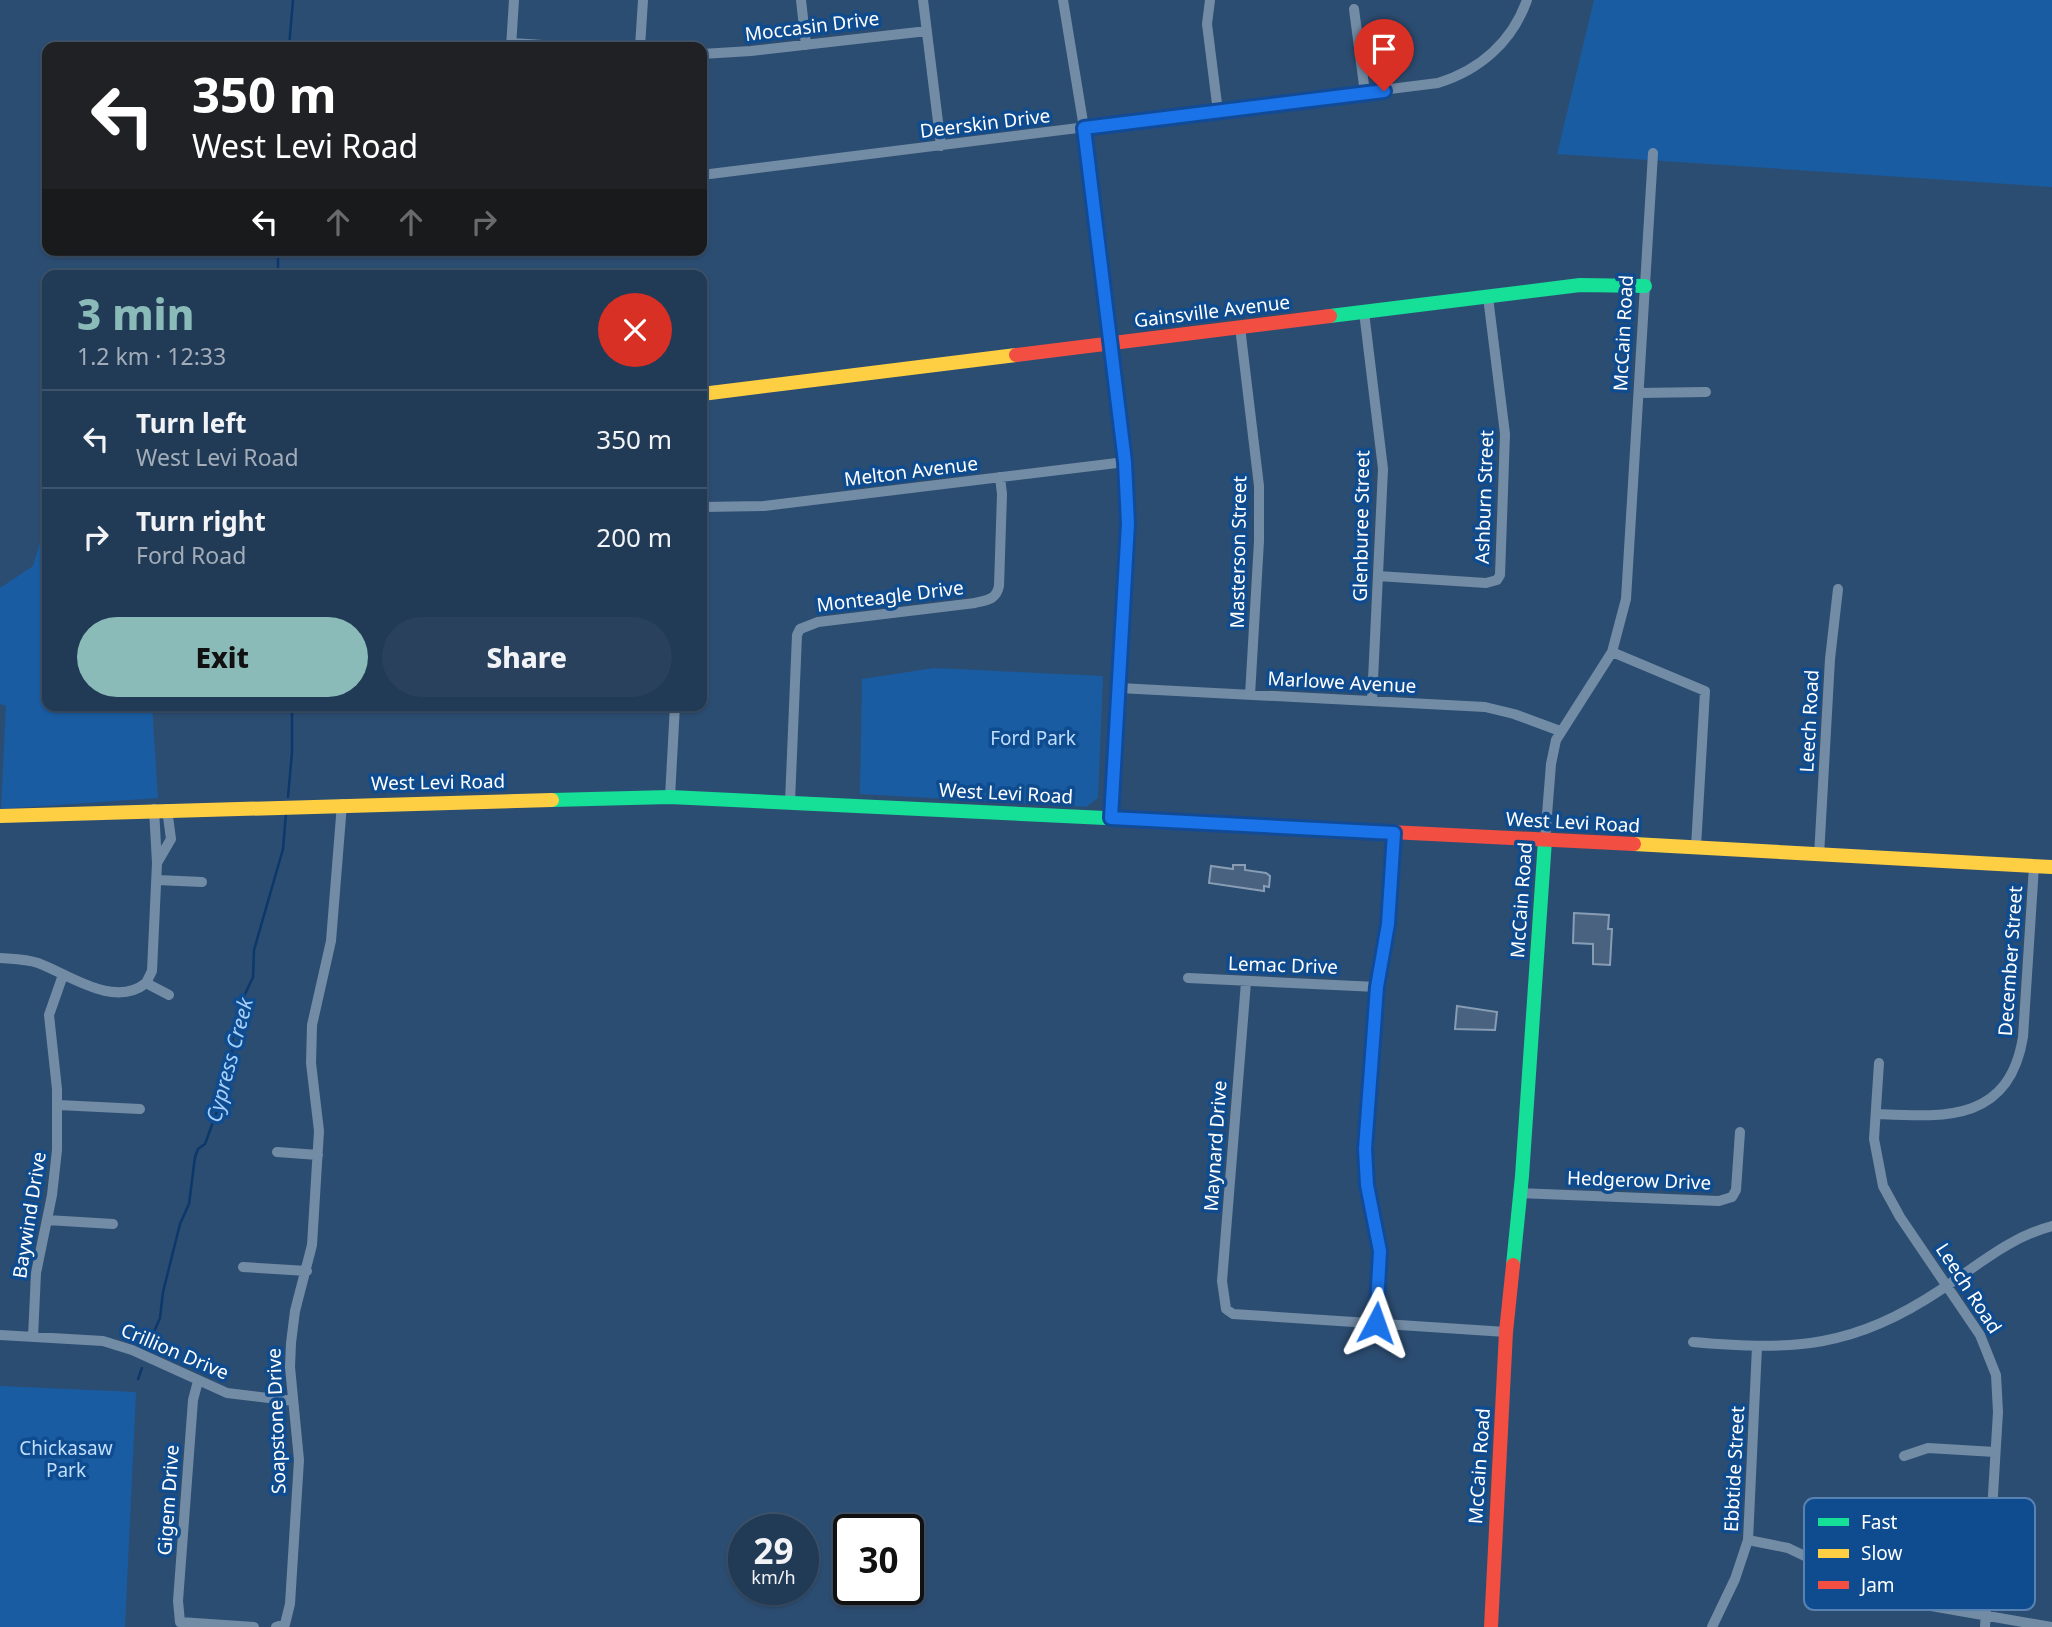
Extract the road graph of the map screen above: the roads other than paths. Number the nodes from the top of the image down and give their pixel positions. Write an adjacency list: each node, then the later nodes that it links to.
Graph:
1 (514, 0): 10 (street)
2 (643, 0): 11 (street)
3 (801, 0): 12 (street)
4 (923, 0): 9 (street)
5 (1063, 0): 16 (street)
6 (1210, 0): 15 (street)
7 (1527, 0): 14 (street, Deerskin Drive)
8 (1354, 9): 14 (street)
9 (927, 31): 12 (street, Moccasin Drive); 17 (street)
10 (512, 42)
11 (640, 42)
12 (806, 45): 13 (street, Moccasin Drive)
13 (707, 54)
14 (1365, 93): 15 (street, Deerskin Drive)
15 (1218, 111): 16 (street, Deerskin Drive)
16 (1084, 128): 17 (street, Deerskin Drive); 24 (street)
17 (941, 146): 19 (street, Deerskin Drive)
18 (1653, 153): 20 (street, McCain Road)
19 (707, 174)
20 (1645, 286): 21 (street, Gainsville Avenue); 27 (street, McCain Road)
21 (1488, 297): 22 (street, Gainsville Avenue); 31 (street, Ashburn Street)
22 (1364, 312): 23 (street, Gainsville Avenue); 31 (street, Glenburee Street)
23 (1240, 327): 24 (street, Gainsville Avenue); 35 (street, Masterson Street)
24 (1110, 343): 26 (street, Gainsville Avenue); 28 (street)
25 (1706, 392): 27 (street)
26 (707, 393)
27 (1639, 393): 33 (street, McCain Road)
28 (1125, 462): 29 (street, Melton Avenue); 34 (street)
29 (1000, 477): 30 (street, Melton Avenue); 40 (street, Monteagle Drive)
30 (707, 507)
31 (1378, 576): 36 (street, Glenburee Street)
32 (1838, 589): 48 (street, Leech Road)
33 (1612, 652): 38 (street, McCain Road); 47 (street)
34 (1119, 688): 35 (street, Marlowe Avenue); 44 (street)
35 (1250, 695): 36 (street, Marlowe Avenue)
36 (1371, 701): 38 (street, Marlowe Avenue)
37 (675, 711): 39 (street)
38 (1560, 731): 46 (street, McCain Road)
39 (670, 797): 40 (street, West Levi Road); 41 (street, West Levi Road)
40 (790, 802): 44 (street, West Levi Road)
41 (342, 804): 42 (street, West Levi Road); 67 (street, Soapstone Drive)
42 (160, 809): 43 (street, West Levi Road); 49 (street); 49 (street)
43 (0, 816)
44 (1111, 818): 45 (street, West Levi Road)
45 (1394, 833): 46 (street, West Levi Road); 59 (street)
46 (1545, 840): 47 (street, West Levi Road); 68 (street, McCain Road)
47 (1696, 847): 48 (street, West Levi Road)
48 (1819, 856): 50 (street, West Levi Road)
49 (157, 863): 52 (street)
50 (2034, 866): 51 (street, West Levi Road); 64 (street, December Street)
51 (2052, 867)
52 (157, 880): 53 (street); 58 (street)
53 (202, 882)
54 (0, 958): 55 (street)
55 (63, 975): 58 (street); 62 (street, Baywind Drive)
56 (1188, 978): 57 (street, Lemac Drive)
57 (1246, 982): 59 (street, Lemac Drive); 75 (street, Maynard Drive)
58 (146, 983): 60 (street)
59 (1377, 987): 75 (street)
60 (169, 995)
61 (1879, 1063): 64 (street, Leech Road)
62 (58, 1105): 63 (street); 69 (street, Baywind Drive)
63 (140, 1109)
64 (1876, 1114): 74 (street, Leech Road)
65 (1741, 1132): 68 (street, Hedgerow Drive)
66 (278, 1152): 67 (street)
67 (318, 1155): 73 (street, Soapstone Drive)
68 (1520, 1193): 76 (street, McCain Road)
69 (47, 1220): 70 (street); 78 (street, Baywind Drive)
70 (113, 1224)
71 (2052, 1226): 74 (street)
72 (243, 1267): 73 (street)
73 (307, 1271): 82 (street, Soapstone Drive)
74 (1947, 1286): 80 (street); 83 (street, Leech Road)
75 (1376, 1323): 76 (street)
76 (1506, 1332): 93 (street, McCain Road)
77 (0, 1335): 78 (street, Crillion Drive)
78 (33, 1337): 81 (street, Crillion Drive)
79 (1693, 1342): 80 (street)
80 (1757, 1347): 86 (street, Ebbtide Street)
81 (198, 1381): 82 (street, Crillion Drive); 92 (street, Gigem Drive)
82 (293, 1401): 91 (street, Soapstone Drive)
83 (1995, 1452): 84 (street); 85 (street, Leech Road)
84 (1904, 1456)
85 (1992, 1498)
86 (1748, 1540): 87 (street); 94 (street, Ebbtide Street)
87 (1804, 1556)
88 (1956, 1610): 90 (street)
89 (1986, 1610): 90 (street, Leech Road)
90 (1986, 1615): 95 (street, Leech Road); 96 (street)
91 (281, 1625)
92 (254, 1627)
93 (1491, 1627)
94 (1712, 1627)
95 (1984, 1627)
96 (2050, 1627)

